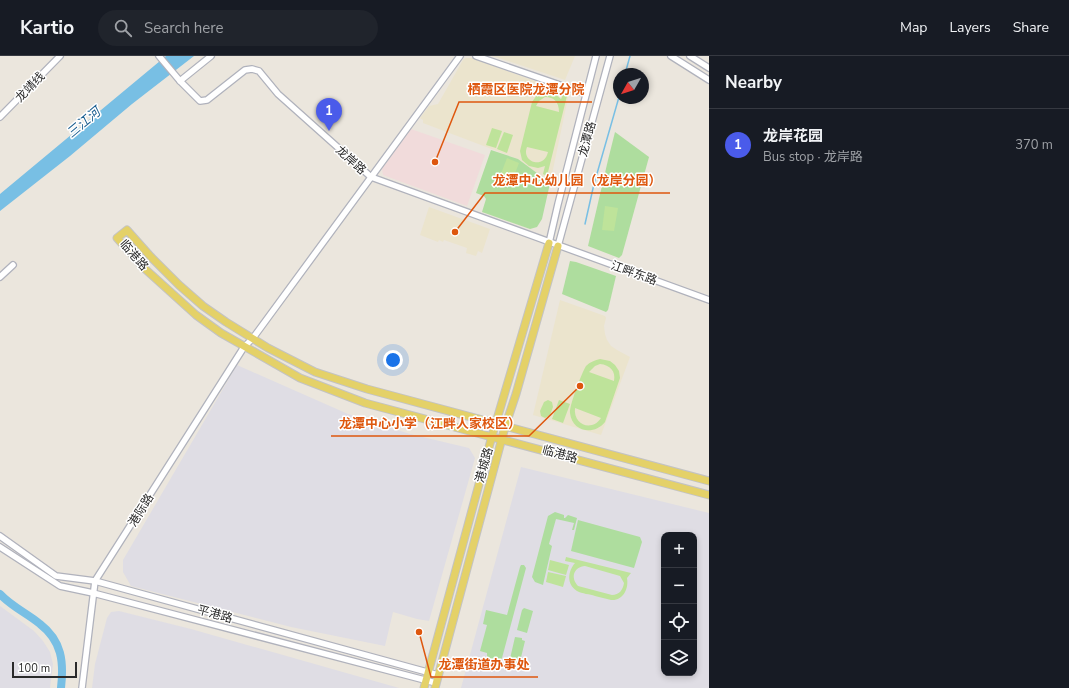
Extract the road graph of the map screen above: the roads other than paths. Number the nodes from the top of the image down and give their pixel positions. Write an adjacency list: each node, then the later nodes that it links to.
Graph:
1 (60, 56): 14 (street, 龙靖线)
2 (158, 56): 12 (street)
3 (211, 56): 12 (street)
4 (460, 56): 15 (street, 港际路)
5 (476, 56): 13 (street)
6 (596, 56): 13 (street, 龙潭路)
7 (610, 56): 17 (street, 龙潭路)
8 (671, 56): 11 (street)
9 (690, 56): 10 (street)
10 (709, 68)
11 (709, 80)
12 (180, 81): 15 (street, 龙岸路)
13 (586, 94): 16 (street, 龙潭路)
14 (0, 117)
15 (370, 177): 16 (street, 龙岸路); 21 (street, 港际路)
16 (549, 243): 17 (street, 龙岸路); 23 (main road, 港城路)
17 (558, 246): 20 (street, 江畔东路); 24 (main road, 港城路)
18 (13, 265): 19 (street)
19 (0, 277)
20 (709, 300)
21 (253, 338): 22 (street, 港际路); 22 (main road, 临港路); 23 (main road, 临港路)
22 (244, 347): 25 (main road, 临港路); 31 (street, 港际路)
23 (496, 425): 24 (main road, 临港路); 25 (main road, 港城路)
24 (506, 427): 26 (main road, 港城路); 27 (main road, 临港路)
25 (492, 436): 26 (main road, 临港路); 33 (main road, 港城路)
26 (503, 439): 28 (main road, 临港路); 34 (main road, 港城路)
27 (709, 481)
28 (709, 495)
29 (0, 536): 31 (street, 平港路)
30 (0, 547): 32 (street, 平港路)
31 (95, 582): 32 (street, 港际路); 33 (street, 平港路)
32 (93, 593): 35 (street, 平港路); 37 (street, 港际路)
33 (429, 672): 34 (street, 平港路); 35 (main road, 港城路)
34 (438, 675): 36 (main road, 港城路)
35 (426, 679): 36 (street, 平港路); 38 (main road, 港城路)
36 (436, 685)
37 (82, 688)
38 (424, 688)

